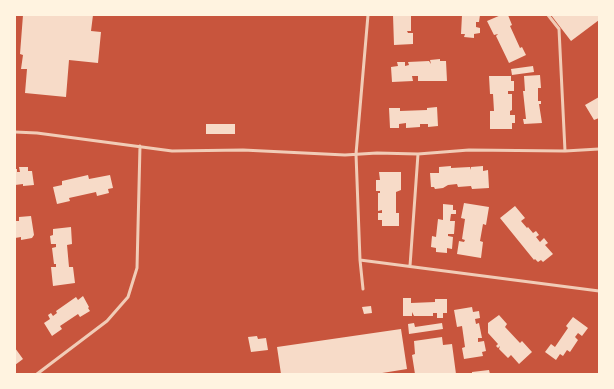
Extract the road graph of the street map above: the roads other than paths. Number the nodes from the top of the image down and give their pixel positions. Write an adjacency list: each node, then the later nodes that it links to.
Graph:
1 (368, 15): 7 (lane)
2 (548, 15): 6 (lane)
3 (15, 132): 4 (lane)
4 (140, 146): 7 (lane); 13 (lane)
5 (599, 149): 6 (lane)
6 (565, 151): 8 (lane)
7 (356, 154): 8 (lane); 9 (lane)
8 (418, 154): 10 (lane)
9 (360, 260): 10 (lane); 11 (lane)
10 (410, 266): 12 (lane)
11 (363, 289)
12 (599, 291)
13 (37, 374)

